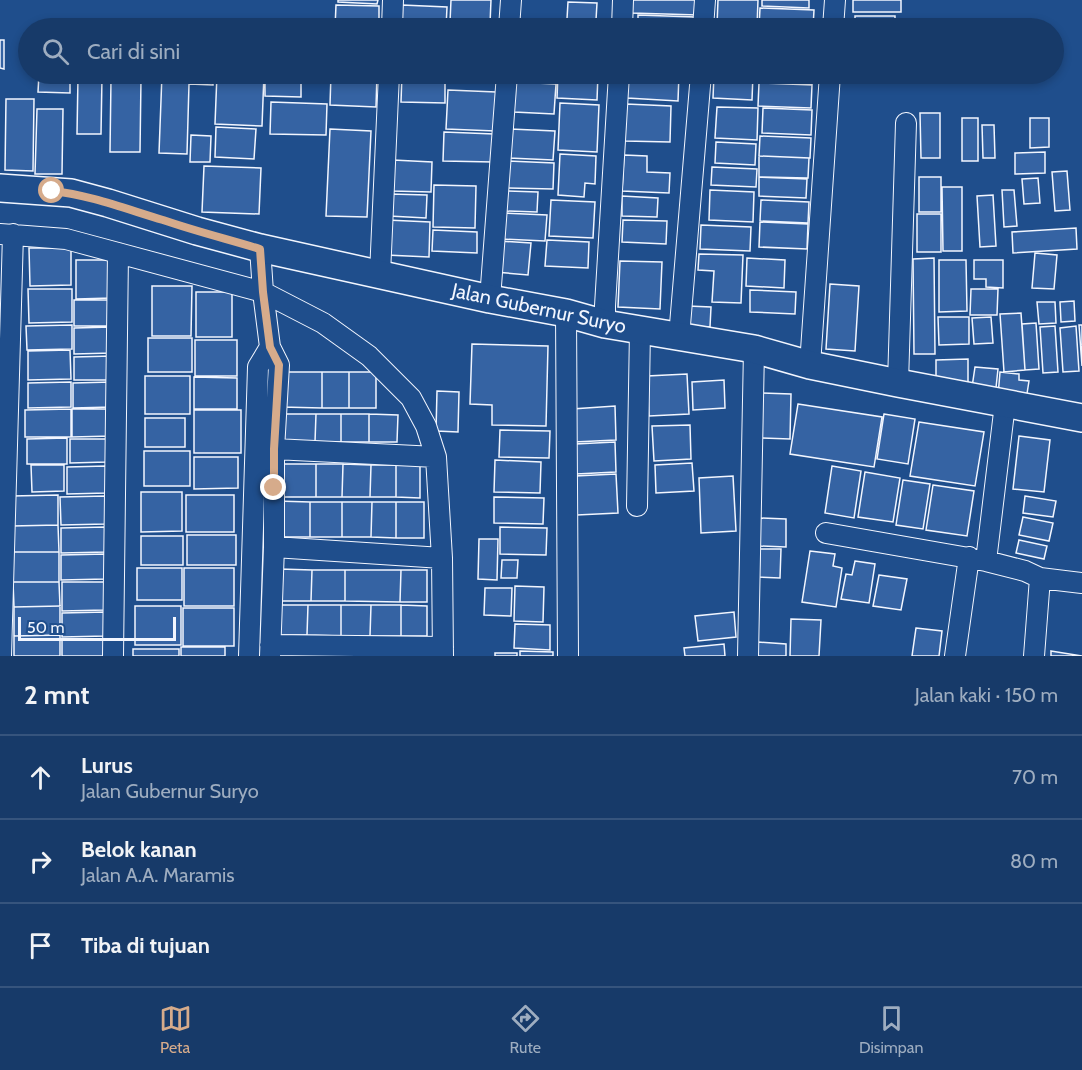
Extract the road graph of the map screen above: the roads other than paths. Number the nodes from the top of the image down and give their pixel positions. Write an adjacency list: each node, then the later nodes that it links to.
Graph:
1 (393, 0): 6 (street)
2 (511, 0): 7 (street)
3 (623, 0): 8 (street)
4 (705, 0): 9 (street)
5 (836, 0): 10 (street)
6 (392, 18)
7 (510, 18)
8 (622, 18)
9 (704, 18)
10 (834, 18)
11 (389, 84): 21 (street)
12 (506, 84): 23 (street)
13 (618, 84): 25 (street)
14 (700, 84): 27 (street)
15 (829, 84): 31 (street)
16 (906, 123): 32 (street)
17 (0, 188): 19 (main road, Jalan Gubernur Suryo)
18 (7, 234): 20 (street); 28 (street)
19 (260, 249): 21 (main road, Jalan Gubernur Suryo); 22 (street)
20 (118, 252): 22 (street); 50 (street)
21 (380, 274): 23 (main road, Jalan Gubernur Suryo)
22 (263, 292): 29 (street); 37 (street)
23 (490, 298): 24 (main road, Jalan Gubernur Suryo)
24 (567, 313): 25 (main road, Jalan Gubernur Suryo); 52 (street)
25 (605, 324): 26 (main road, Jalan Gubernur Suryo)
26 (640, 330): 27 (main road, Jalan Gubernur Suryo); 38 (street)
27 (679, 337): 30 (main road, Jalan Gubernur Suryo)
28 (5, 342): 35 (street)
29 (270, 347): 36 (street); 51 (street)
30 (754, 349): 31 (main road, Jalan Gubernur Suryo); 53 (street)
31 (810, 365): 32 (main road, Jalan Gubernur Suryo)
32 (898, 383): 33 (main road, Jalan Gubernur Suryo)
33 (1005, 404): 34 (main road, Jalan Gubernur Suryo); 43 (street)
34 (1082, 417)
35 (4, 438): 39 (street)
36 (274, 449): 37 (street); 41 (street)
37 (435, 457): 42 (street)
38 (637, 506)
39 (2, 531): 46 (street)
40 (826, 533): 43 (street)
41 (274, 547): 42 (street); 47 (street)
42 (442, 558): 48 (street)
43 (977, 559): 44 (street); 54 (street)
44 (1040, 578): 45 (street); 55 (street)
45 (1082, 583)
46 (1, 623): 49 (street)
47 (270, 651): 48 (street)
48 (443, 651)
49 (1, 656)
50 (114, 656)
51 (249, 656)
52 (568, 656)
53 (748, 656)
54 (955, 656)
55 (1034, 656)

